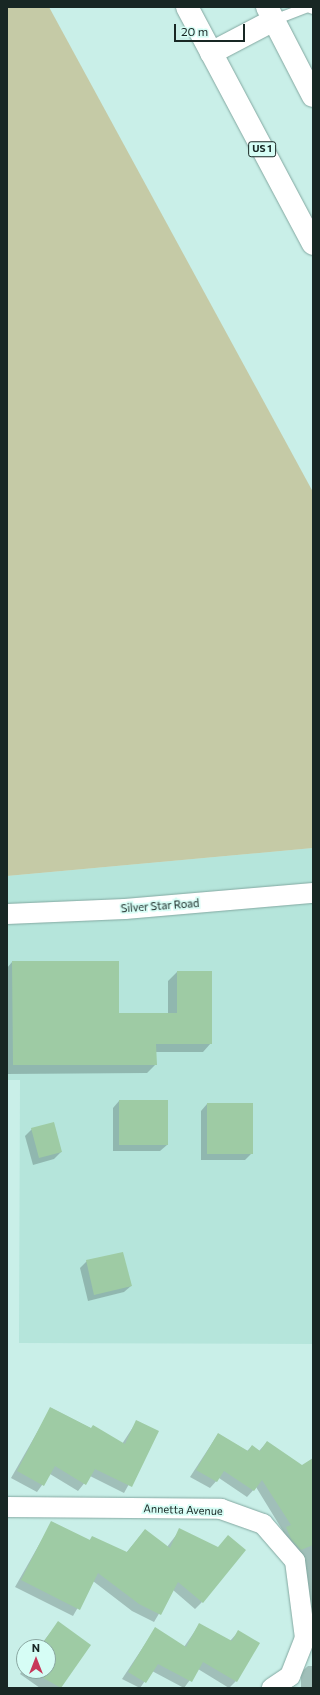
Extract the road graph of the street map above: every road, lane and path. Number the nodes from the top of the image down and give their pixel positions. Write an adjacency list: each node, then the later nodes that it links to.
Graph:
1 (187, 7): 5 (main road, US 1)
2 (308, 7): 3 (lane); 4 (lane)
3 (313, 9)
4 (270, 14): 5 (main road); 6 (main road)
5 (211, 53): 7 (main road, US 1)
6 (313, 96)
7 (313, 244)
8 (313, 893): 9 (street, Silver Star Road)
9 (11, 912)
10 (7, 1507): 11 (street, Annetta Avenue)
11 (272, 1688)

